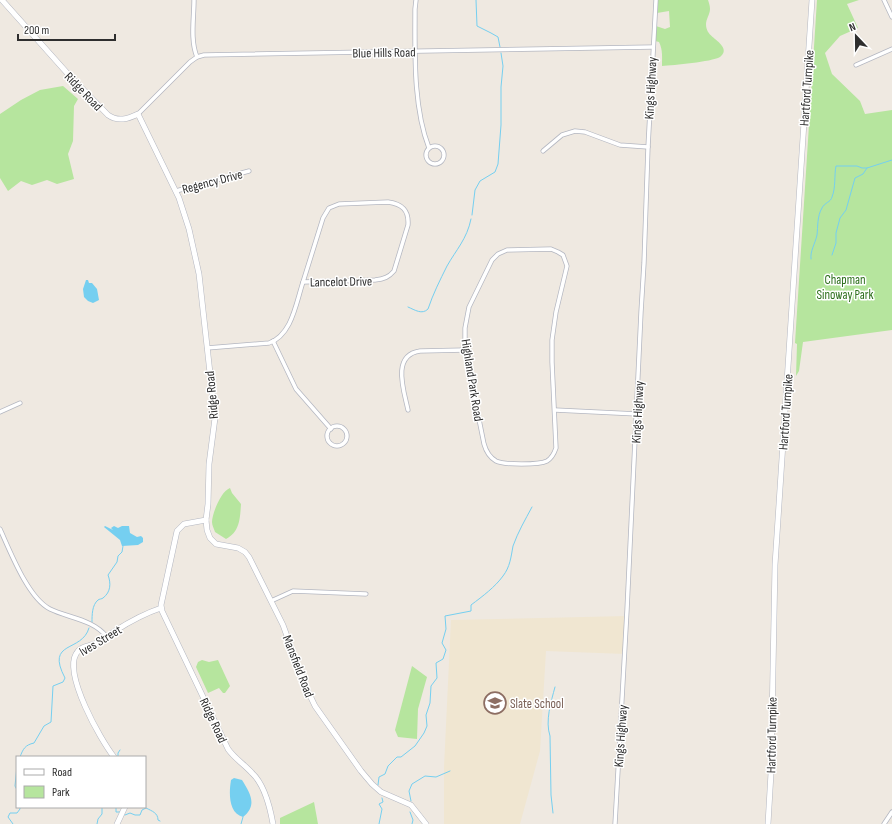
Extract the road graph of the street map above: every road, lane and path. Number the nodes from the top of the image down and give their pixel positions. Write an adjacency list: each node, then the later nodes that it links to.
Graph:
1 (2, 0): 14 (street, Ridge Road)
2 (194, 0): 12 (street)
3 (416, 0): 11 (street)
4 (656, 0): 9 (street, Kings Highway)
5 (812, 0): 43 (street, Hartford Turnpike)
6 (884, 0): 7 (street)
7 (890, 8): 8 (street)
8 (892, 17)
9 (653, 47): 11 (street, Blue Hills Road); 15 (street, Kings Highway)
10 (892, 49): 13 (street)
11 (416, 52): 12 (street, Blue Hills Road); 16 (street)
12 (197, 57): 14 (street)
13 (856, 65)
14 (138, 114): 19 (street, Ridge Road)
15 (648, 147): 17 (street); 28 (street, Kings Highway)
16 (429, 148): 16 (street)
17 (543, 151)
18 (249, 171): 19 (street, Regency Drive)
19 (176, 191): 22 (street, Ridge Road)
20 (304, 282): 20 (street, Lancelot Drive); 21 (street, Lancelot Drive)
21 (273, 342): 22 (street); 29 (street)
22 (207, 348): 30 (street, Ridge Road)
23 (465, 350): 25 (street); 26 (street, Highland Park Road); 26 (street, Highland Park Road)
24 (20, 403): 27 (street)
25 (408, 410)
26 (555, 410): 28 (street)
27 (0, 412)
28 (637, 414): 42 (street, Kings Highway)
29 (331, 429): 29 (street)
30 (206, 520): 33 (street, Mansfield Road); 34 (street)
31 (0, 530): 35 (street)
32 (366, 594): 33 (street)
33 (271, 600): 41 (street, Mansfield Road)
34 (161, 608): 35 (street, Ives Street); 40 (street, Ridge Road)
35 (107, 637): 36 (street, Ives Street)
36 (113, 756)
37 (125, 808): 39 (street)
38 (892, 812): 44 (street)
39 (117, 824)
40 (273, 824)
41 (426, 824)
42 (615, 824)
43 (768, 824)
44 (884, 824)

